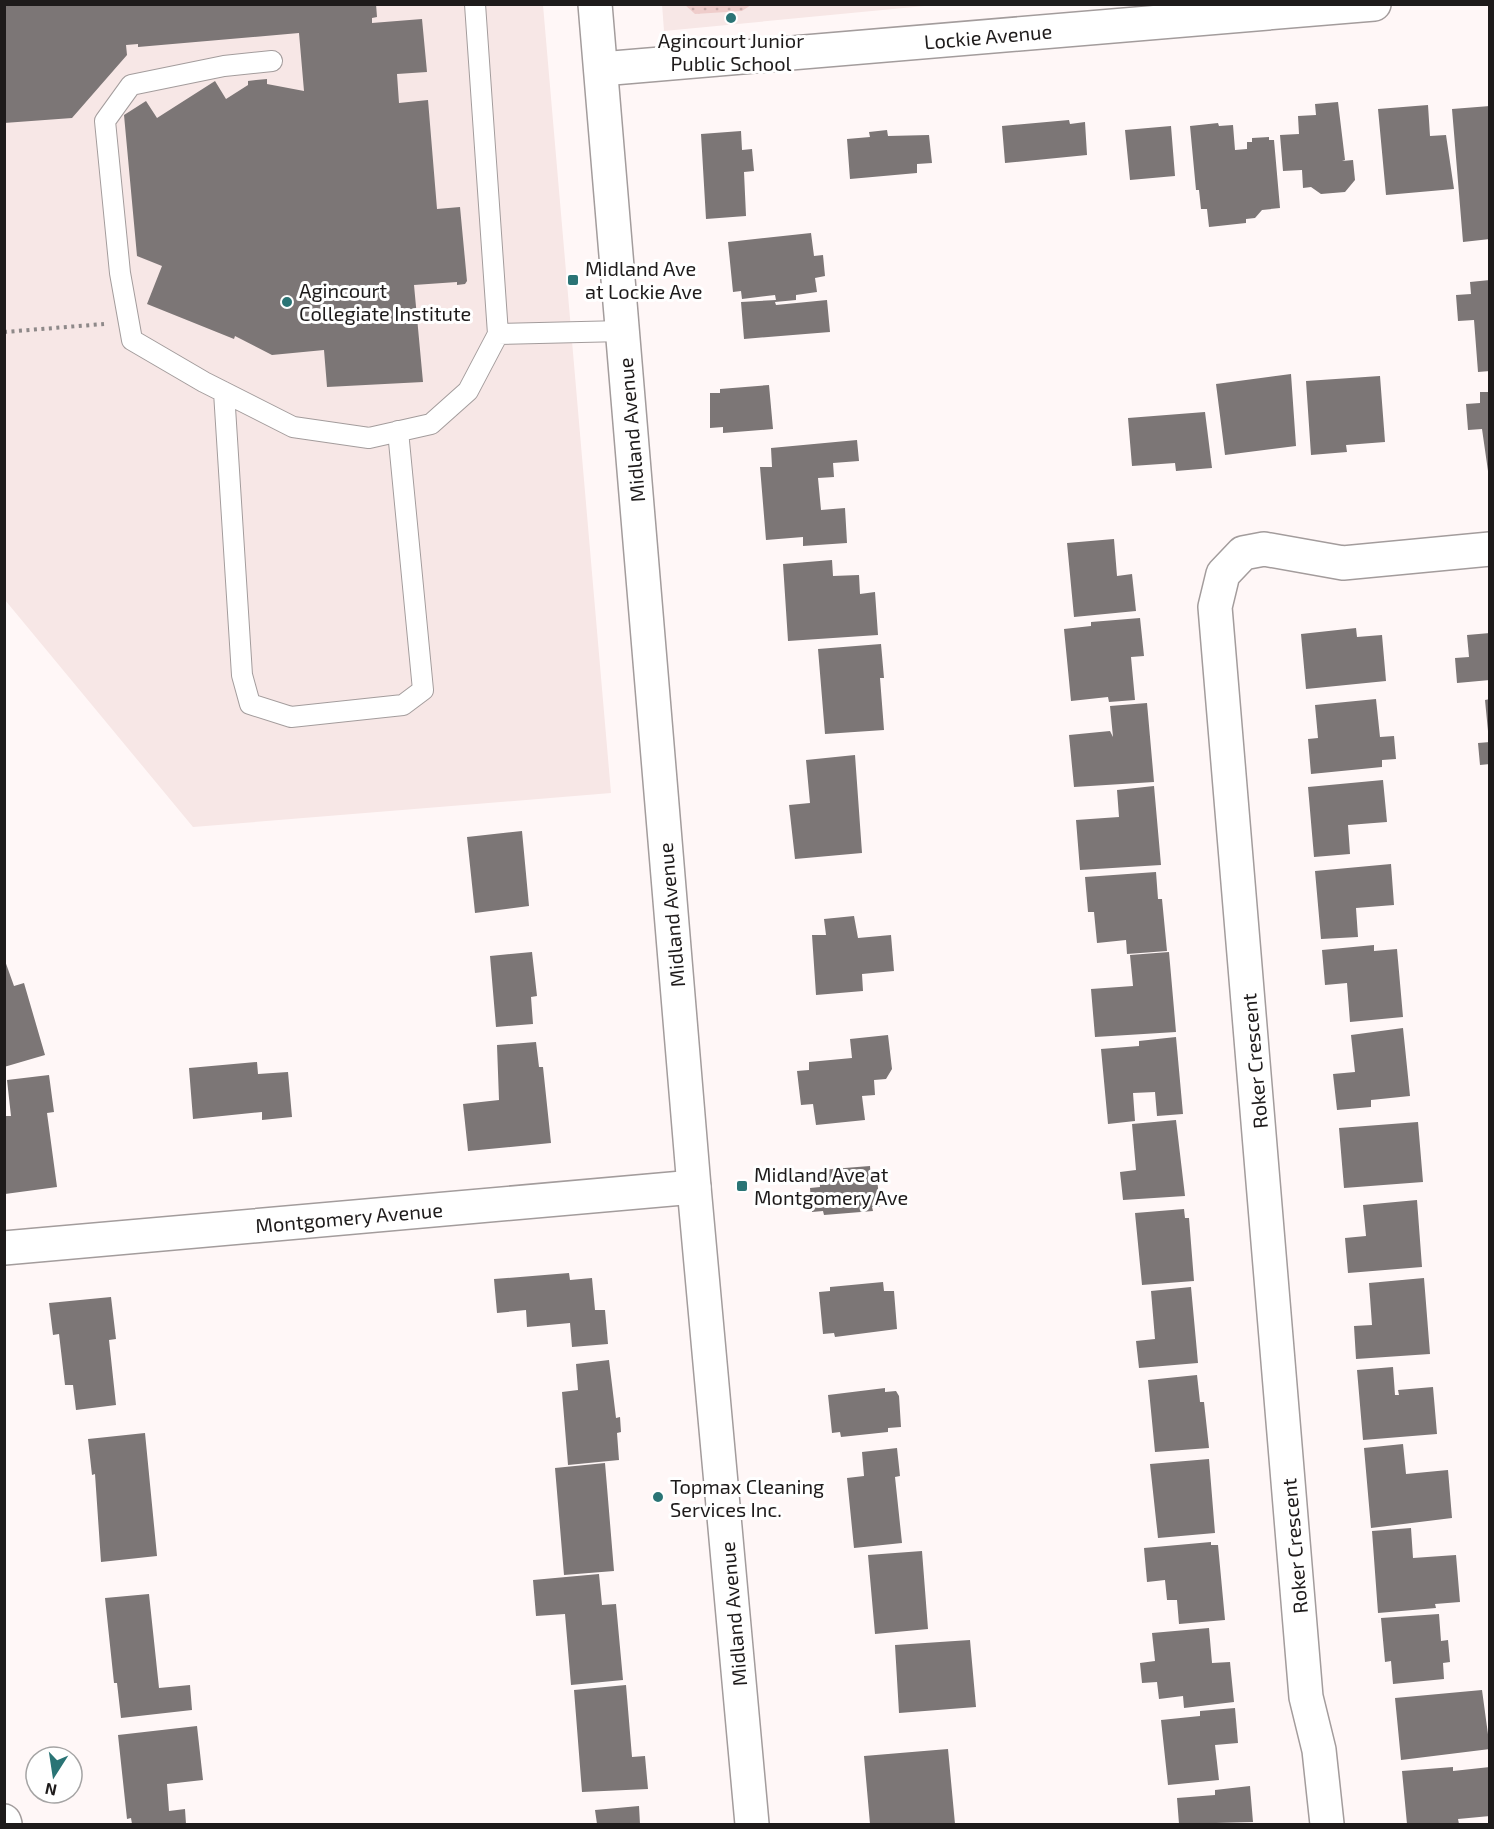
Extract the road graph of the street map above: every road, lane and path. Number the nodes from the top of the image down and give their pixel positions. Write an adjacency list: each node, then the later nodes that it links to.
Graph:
1 (475, 4): 9 (lane)
2 (595, 4): 5 (street, Midland Avenue)
3 (1374, 4): 5 (street, Lockie Avenue)
4 (273, 61): 6 (lane)
5 (601, 69): 7 (street, Midland Avenue)
6 (129, 322): 8 (path); 10 (lane)
7 (623, 331): 9 (lane); 13 (street, Midland Avenue)
8 (4, 332)
9 (498, 334): 11 (lane)
10 (224, 392): 11 (lane); 11 (lane)
11 (398, 431)
12 (1490, 549): 16 (street, Roker Crescent)
13 (694, 1187): 14 (street, Montgomery Avenue); 15 (street, Midland Avenue)
14 (4, 1248)
15 (752, 1824)
16 (1327, 1824)

